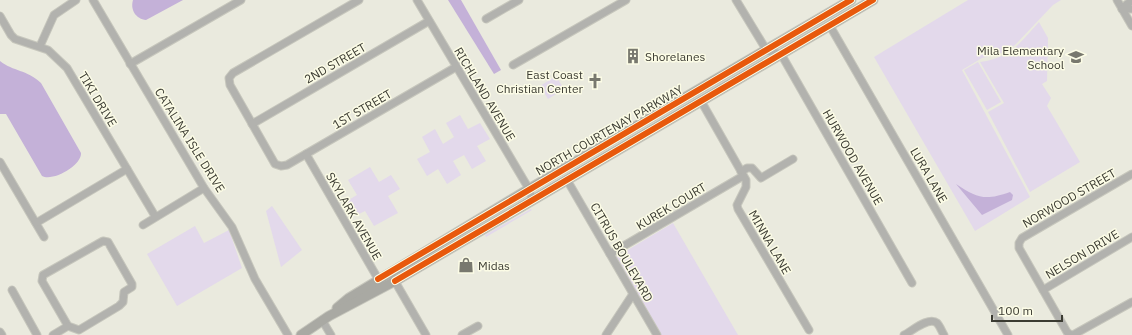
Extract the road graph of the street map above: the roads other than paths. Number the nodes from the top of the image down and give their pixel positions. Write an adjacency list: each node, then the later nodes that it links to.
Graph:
1 (76, 0): 21 (street)
2 (93, 0): 24 (street, CATALINA ISLE DRIVE)
3 (242, 0): 24 (street)
4 (359, 0): 28 (street)
5 (417, 0): 18 (street, RICHLAND AVENUE)
6 (519, 0): 17 (street)
7 (626, 0): 25 (street)
8 (736, 0): 22 (street)
9 (851, 0): 15 (street); 22 (main road, NORTH COURTENAY PARKWAY)
10 (873, 0): 15 (main road, NORTH COURTENAY PARKWAY)
11 (1117, 0): 14 (street)
12 (1132, 1): 14 (street)
13 (1132, 8): 14 (street)
14 (1122, 9): 20 (street)
15 (856, 10): 19 (main road, NORTH COURTENAY PARKWAY)
16 (0, 16): 21 (street, TIKI DRIVE)
17 (486, 19)
18 (429, 21): 26 (street, RICHLAND AVENUE); 28 (street, 2ND STREET)
19 (830, 26): 23 (main road, NORTH COURTENAY PARKWAY); 71 (street, LURA LANE)
20 (1132, 26)
21 (40, 46): 32 (street, TIKI DRIVE)
22 (767, 51): 23 (street); 37 (main road, NORTH COURTENAY PARKWAY)
23 (781, 54): 27 (main road, NORTH COURTENAY PARKWAY); 48 (street, HURWOOD AVENUE)
24 (130, 64): 36 (street, CATALINA ISLE DRIVE)
25 (512, 65)
26 (456, 67): 29 (street, 1ST STREET); 37 (street, RICHLAND AVENUE)
27 (701, 102): 33 (street); 35 (main road, NORTH COURTENAY PARKWAY)
28 (252, 124): 29 (street, 1ST STREET)
29 (306, 154): 46 (street, SKYLARK AVENUE)
30 (794, 159): 33 (street)
31 (0, 162): 40 (street)
32 (127, 169): 39 (street, TIKI DRIVE); 40 (street)
33 (742, 174): 44 (street, KUREK COURT); 57 (street, MINNA LANE)
34 (1132, 174): 51 (street, NORWOOD STREET)
35 (567, 180): 38 (main road, NORTH COURTENAY PARKWAY); 44 (street, CITRUS BOULEVARD)
36 (204, 188): 39 (street); 62 (street, CATALINA ISLE DRIVE)
37 (529, 189): 38 (street, RICHLAND AVENUE); 45 (main road, NORTH COURTENAY PARKWAY)
38 (532, 200): 47 (main road, NORTH COURTENAY PARKWAY)
39 (155, 216): 41 (street)
40 (36, 222): 42 (street)
41 (143, 224)
42 (44, 237)
43 (1132, 237): 51 (street, NELSON DRIVE)
44 (610, 254): 52 (street, CITRUS BOULEVARD)
45 (390, 272): 46 (main road, NORTH COURTENAY PARKWAY); 47 (street)
46 (378, 279): 49 (street, SKYLARK AVENUE); 54 (main road, NORTH COURTENAY PARKWAY)
47 (395, 281): 49 (main road, NORTH COURTENAY PARKWAY); 65 (street)
48 (912, 283)
49 (384, 288): 54 (main road, NORTH COURTENAY PARKWAY)
50 (12, 290): 60 (street)
51 (1043, 290): 72 (street)
52 (633, 294): 67 (street); 68 (street, CITRUS BOULEVARD)
53 (1132, 302): 72 (street)
54 (325, 318): 63 (main road, NORTH COURTENAY PARKWAY); 64 (street)
55 (68, 326): 55 (street); 61 (street)
56 (478, 326): 66 (street)
57 (809, 330)
58 (0, 332): 59 (street)
59 (2, 335)
60 (37, 335)
61 (54, 335)
62 (288, 335)
63 (301, 335)
64 (331, 335)
65 (426, 335)
66 (463, 335)
67 (606, 335)
68 (657, 335)
69 (904, 335): 70 (street)
70 (944, 335)
71 (1008, 335)
72 (1072, 335)

